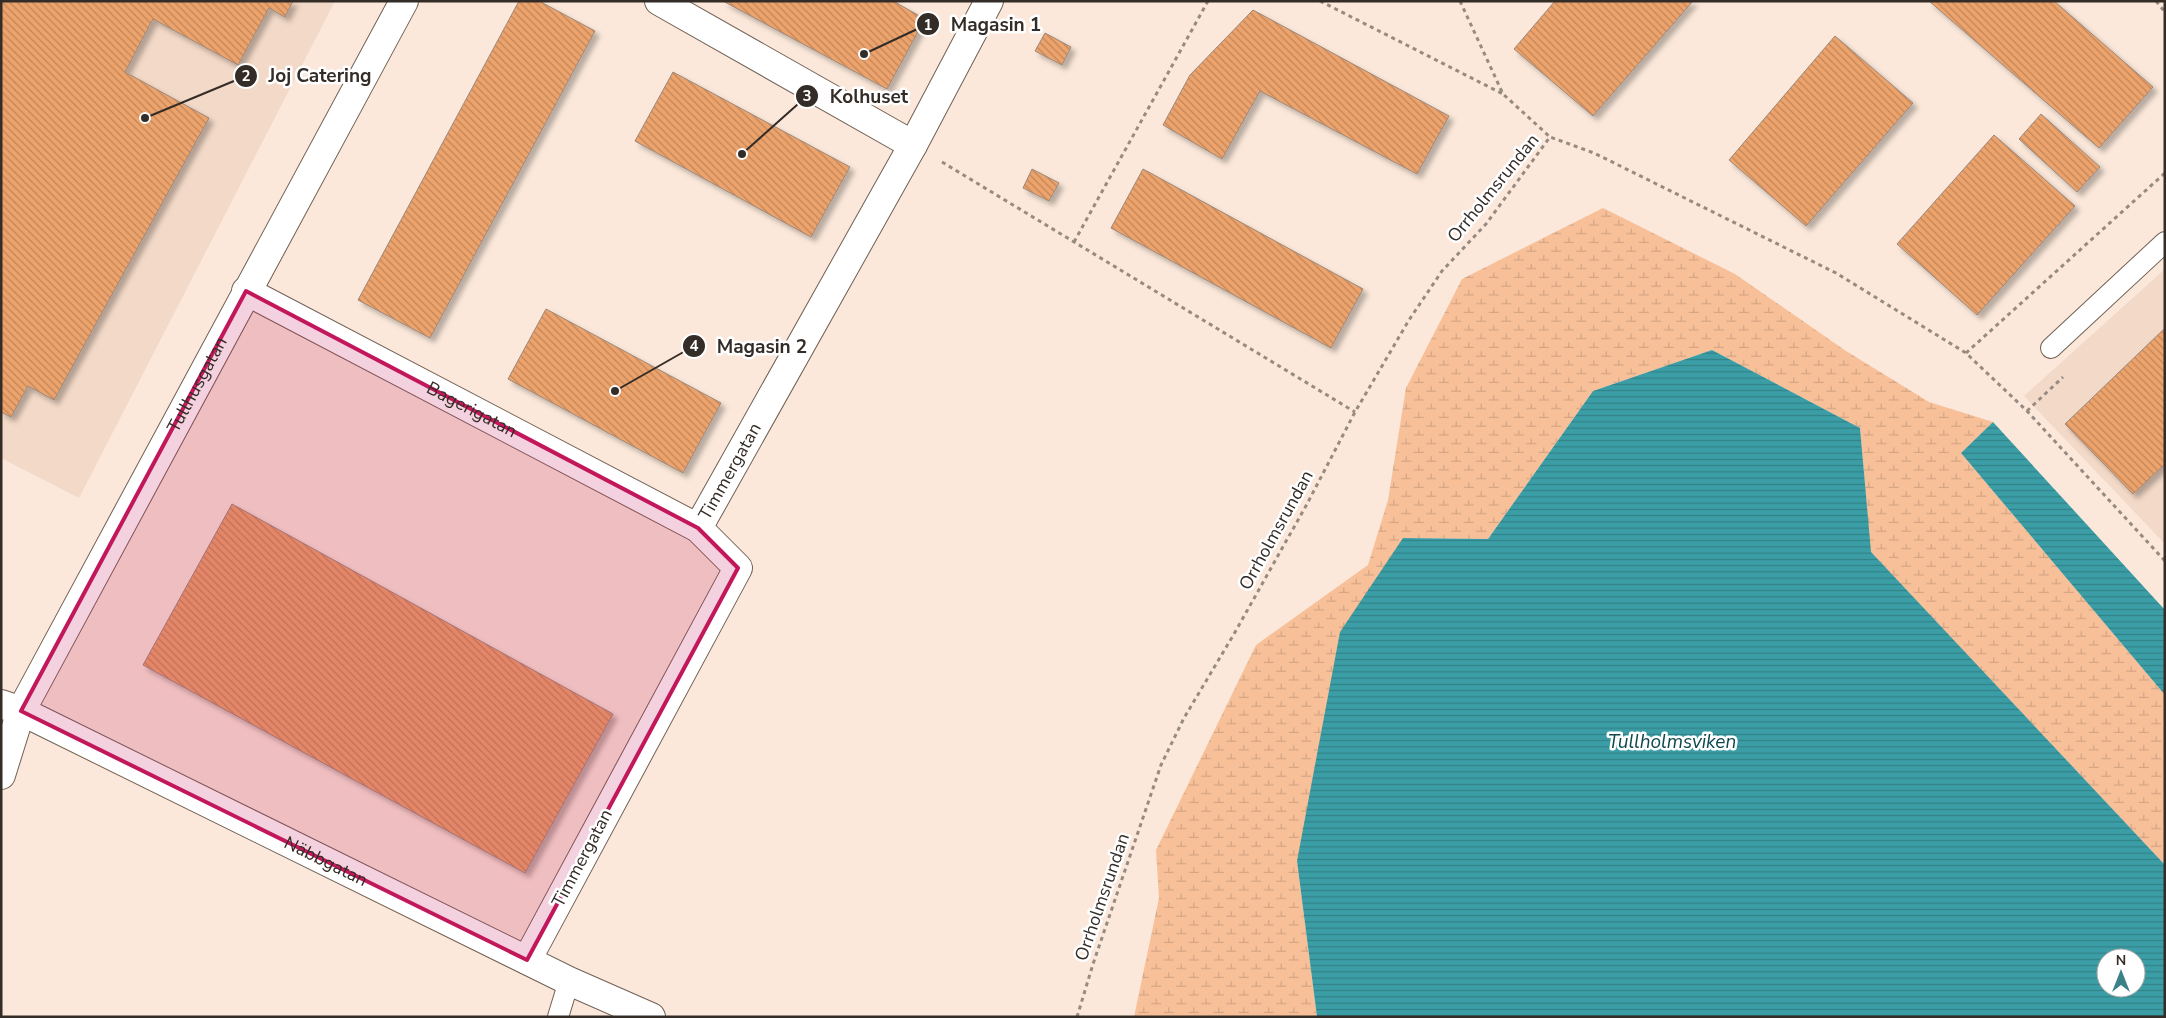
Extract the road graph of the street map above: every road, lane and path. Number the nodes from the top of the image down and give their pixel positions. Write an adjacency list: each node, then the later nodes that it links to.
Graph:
1 (404, 1): 15 (street, Tullhusgatan)
2 (659, 1): 11 (street)
3 (989, 1): 11 (street, Timmergatan)
4 (1208, 1): 13 (path)
5 (1320, 1): 9 (path)
6 (1460, 1): 9 (path)
7 (2156, 1): 8 (path)
8 (2165, 12)
9 (1503, 94): 10 (path)
10 (1550, 137): 17 (path, Orrholmsrundan); 18 (path, Orrholmsrundan)
11 (913, 145): 13 (path); 19 (street, Timmergatan)
12 (2165, 173): 17 (path)
13 (1074, 242): 18 (path)
14 (2165, 242): 16 (lane)
15 (246, 291): 19 (street, Bagerigatan); 21 (street, Tullhusgatan)
16 (2051, 348)
17 (1966, 353): 20 (path, Orrholmsrundan)
18 (1355, 412): 27 (path, Orrholmsrundan)
19 (698, 528): 23 (street, Timmergatan)
20 (2165, 561)
21 (11, 707): 22 (street, Tullhusgatan); 23 (street, Näbbgatan)
22 (1, 775)
23 (527, 960): 24 (street, Näbbgatan)
24 (569, 981): 25 (lane); 26 (street, Näbbgatan)
25 (558, 1017)
26 (651, 1017)
27 (1077, 1017)

